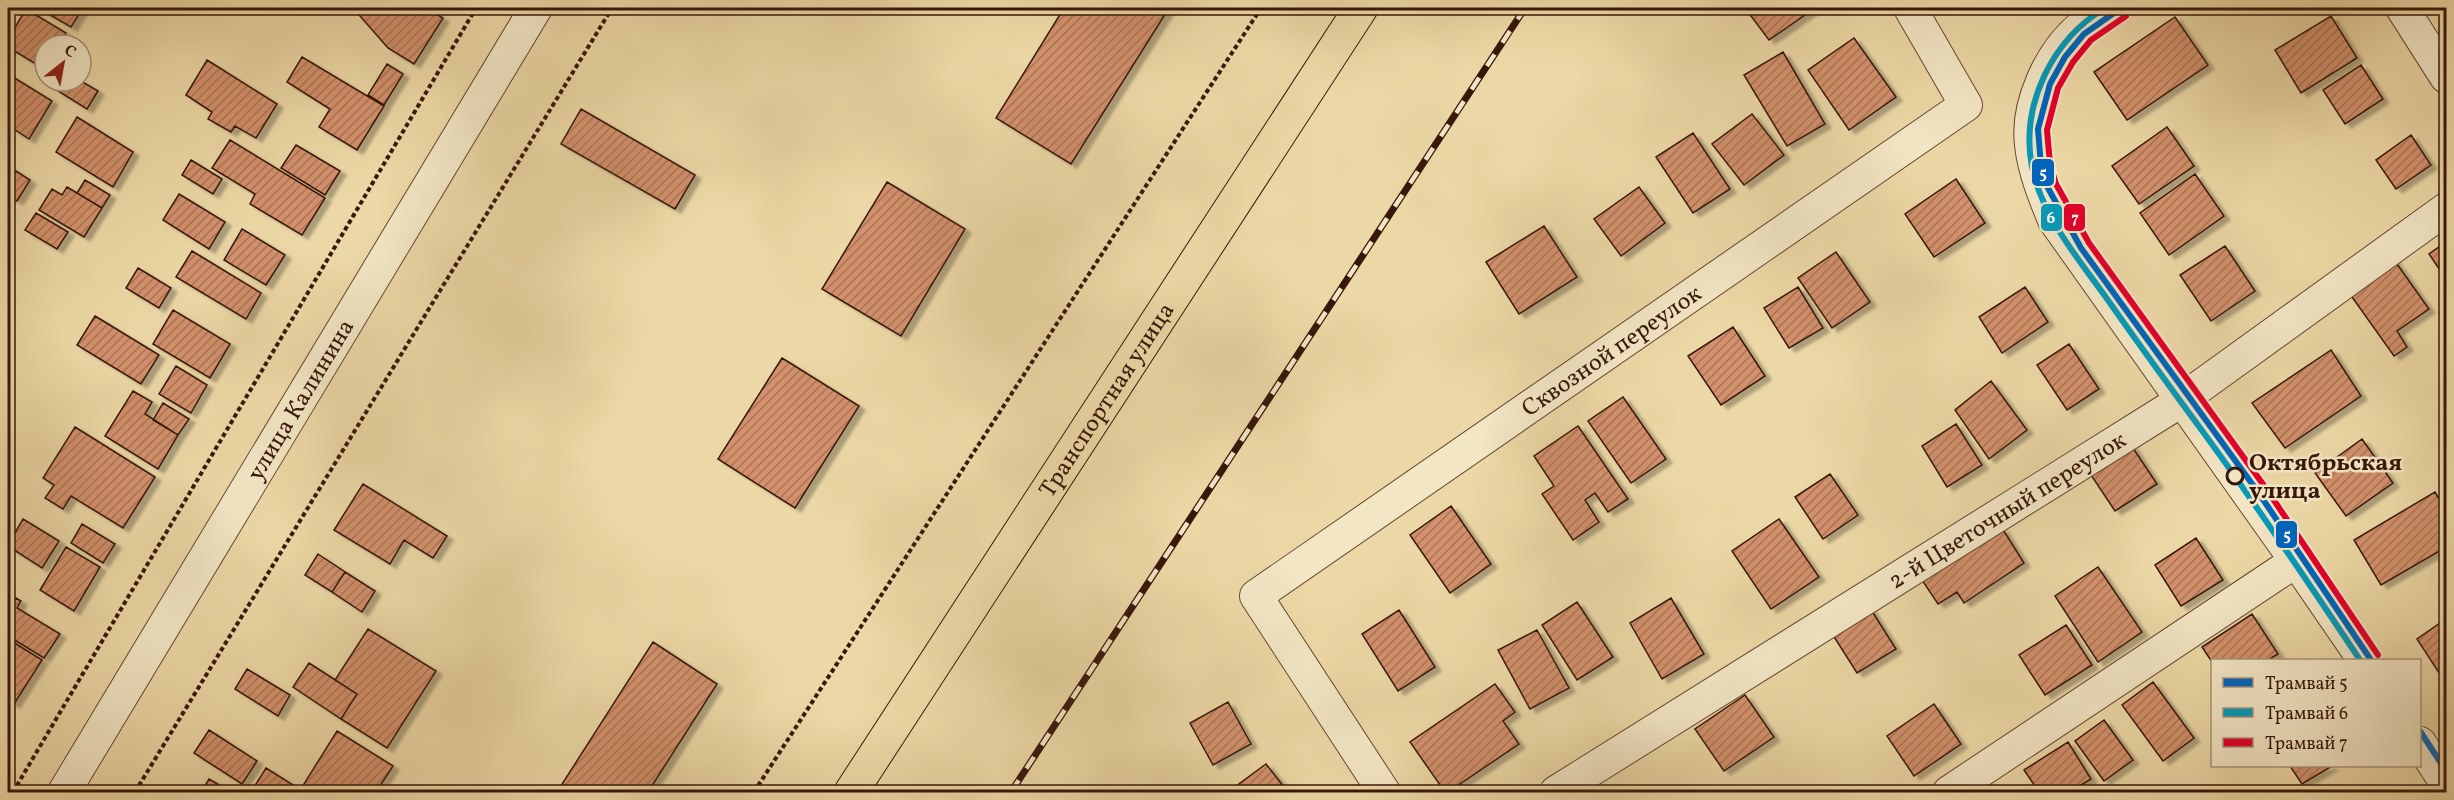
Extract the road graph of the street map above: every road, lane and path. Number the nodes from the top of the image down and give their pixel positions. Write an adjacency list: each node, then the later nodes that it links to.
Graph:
1 (476, 8): 16 (path)
2 (536, 8): 17 (street, улица Калинина)
3 (612, 8): 18 (path)
4 (1261, 8): 19 (path)
5 (1361, 8): 20 (main road, Транспортная улица)
6 (1910, 8): 21 (street, Сквозной переулок)
7 (2108, 8): 11 (street)
8 (2402, 8): 9 (street)
9 (2446, 77)
10 (2446, 209): 11 (street, 2-й Цветочный переулок)
11 (2181, 401): 12 (street); 22 (street, 2-й Цветочный переулок)
12 (2296, 561): 13 (street); 23 (street)
13 (2363, 659)
14 (2421, 745): 15 (street)
15 (2446, 783)
16 (12, 792)
17 (64, 792)
18 (135, 792)
19 (754, 792)
20 (851, 792)
21 (1384, 792)
22 (1556, 792)
23 (1949, 792)

